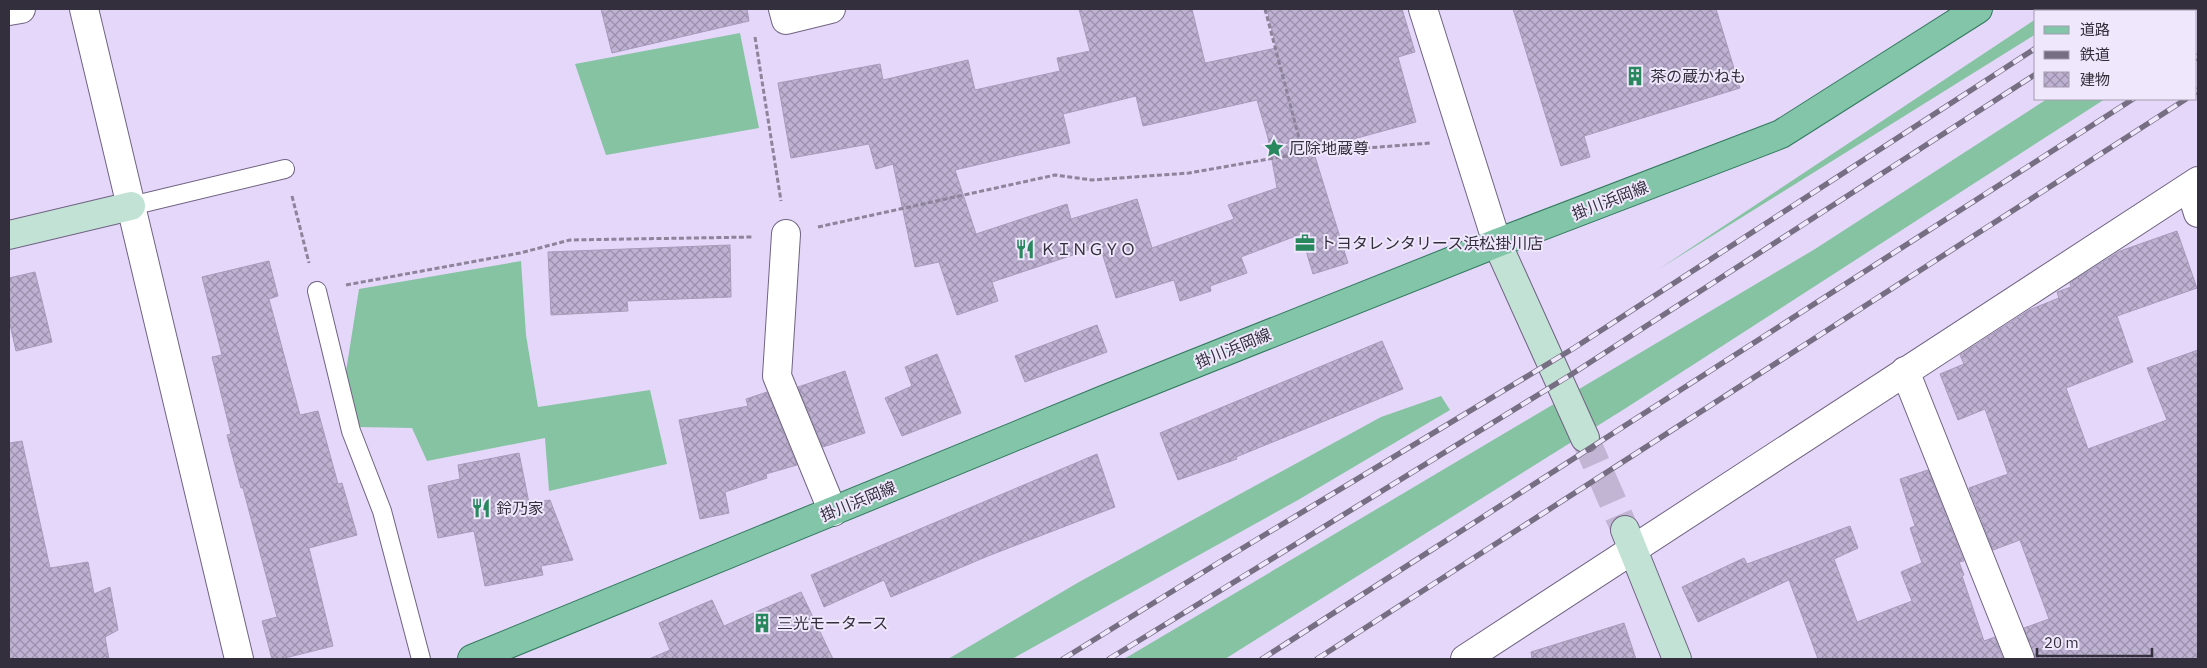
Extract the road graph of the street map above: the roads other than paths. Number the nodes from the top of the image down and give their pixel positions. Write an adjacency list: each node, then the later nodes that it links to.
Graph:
1 (21, 9): 6 (street)
2 (84, 9): 10 (street)
3 (831, 9): 7 (street)
4 (1424, 9): 14 (street)
5 (1978, 9): 14 (main road, 掛川浜岡線)
6 (9, 12)
7 (784, 14)
8 (285, 169): 10 (lane)
9 (2194, 184): 11 (street); 16 (street)
10 (131, 206): 13 (street); 20 (street)
11 (2198, 213)
12 (786, 234): 18 (street)
13 (9, 235)
14 (1497, 243): 17 (street); 18 (main road, 掛川浜岡線)
15 (316, 291): 21 (lane)
16 (1905, 371): 19 (street); 25 (street)
17 (1585, 438)
18 (832, 512): 22 (main road, 掛川浜岡線)
19 (1630, 540): 23 (street); 24 (street)
20 (240, 659)
21 (421, 659)
22 (472, 659)
23 (1465, 659)
24 (1677, 659)
25 (2020, 659)

